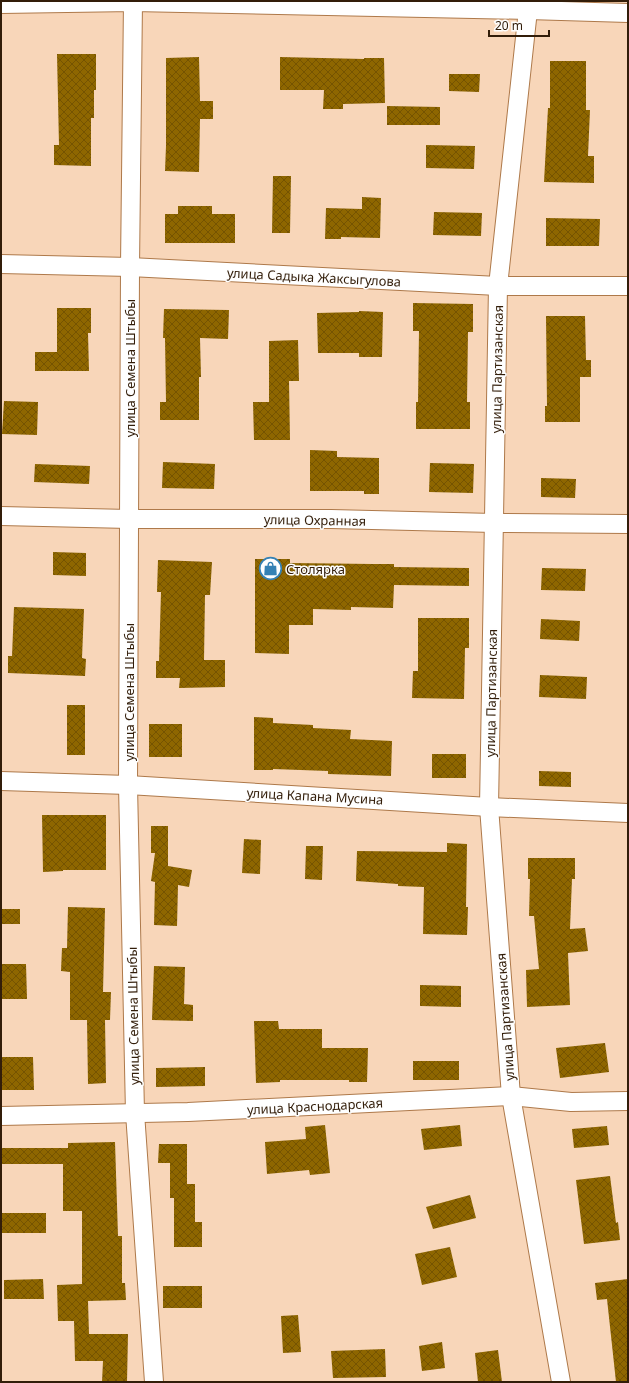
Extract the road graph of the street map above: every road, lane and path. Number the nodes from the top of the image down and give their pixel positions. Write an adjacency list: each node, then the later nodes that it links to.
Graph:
1 (133, 1): 2 (street); 3 (street); 6 (street, улица Семена Штыбы)
2 (1, 4)
3 (527, 5): 4 (street); 7 (street, улица Партизанская)
4 (628, 13)
5 (1, 264): 6 (street, улица Садыка Жаксыгулова)
6 (130, 267): 7 (street, улица Садыка Жаксыгулова); 10 (street, улица Семена Штыбы)
7 (498, 286): 8 (street, улица Садыка Жаксыгулова); 11 (street, улица Партизанская)
8 (628, 286)
9 (1, 516): 10 (street, улица Охранная)
10 (129, 519): 11 (street, улица Охранная); 14 (street, улица Семена Штыбы)
11 (494, 523): 12 (street, улица Охранная); 15 (street, улица Партизанская)
12 (628, 524)
13 (1, 781): 14 (street, улица Капана Мусина)
14 (128, 785): 15 (street, улица Капана Мусина); 19 (street, улица Семена Штыбы)
15 (489, 806): 16 (street, улица Капана Мусина); 17 (street, улица Партизанская)
16 (628, 813)
17 (511, 1096): 18 (street, улица Краснодарская); 19 (street, улица Краснодарская); 22 (street, улица Партизанская)
18 (628, 1101)
19 (135, 1113): 20 (street, улица Краснодарская); 21 (street, улица Семена Штыбы)
20 (1, 1116)
21 (154, 1382)
22 (561, 1382)

